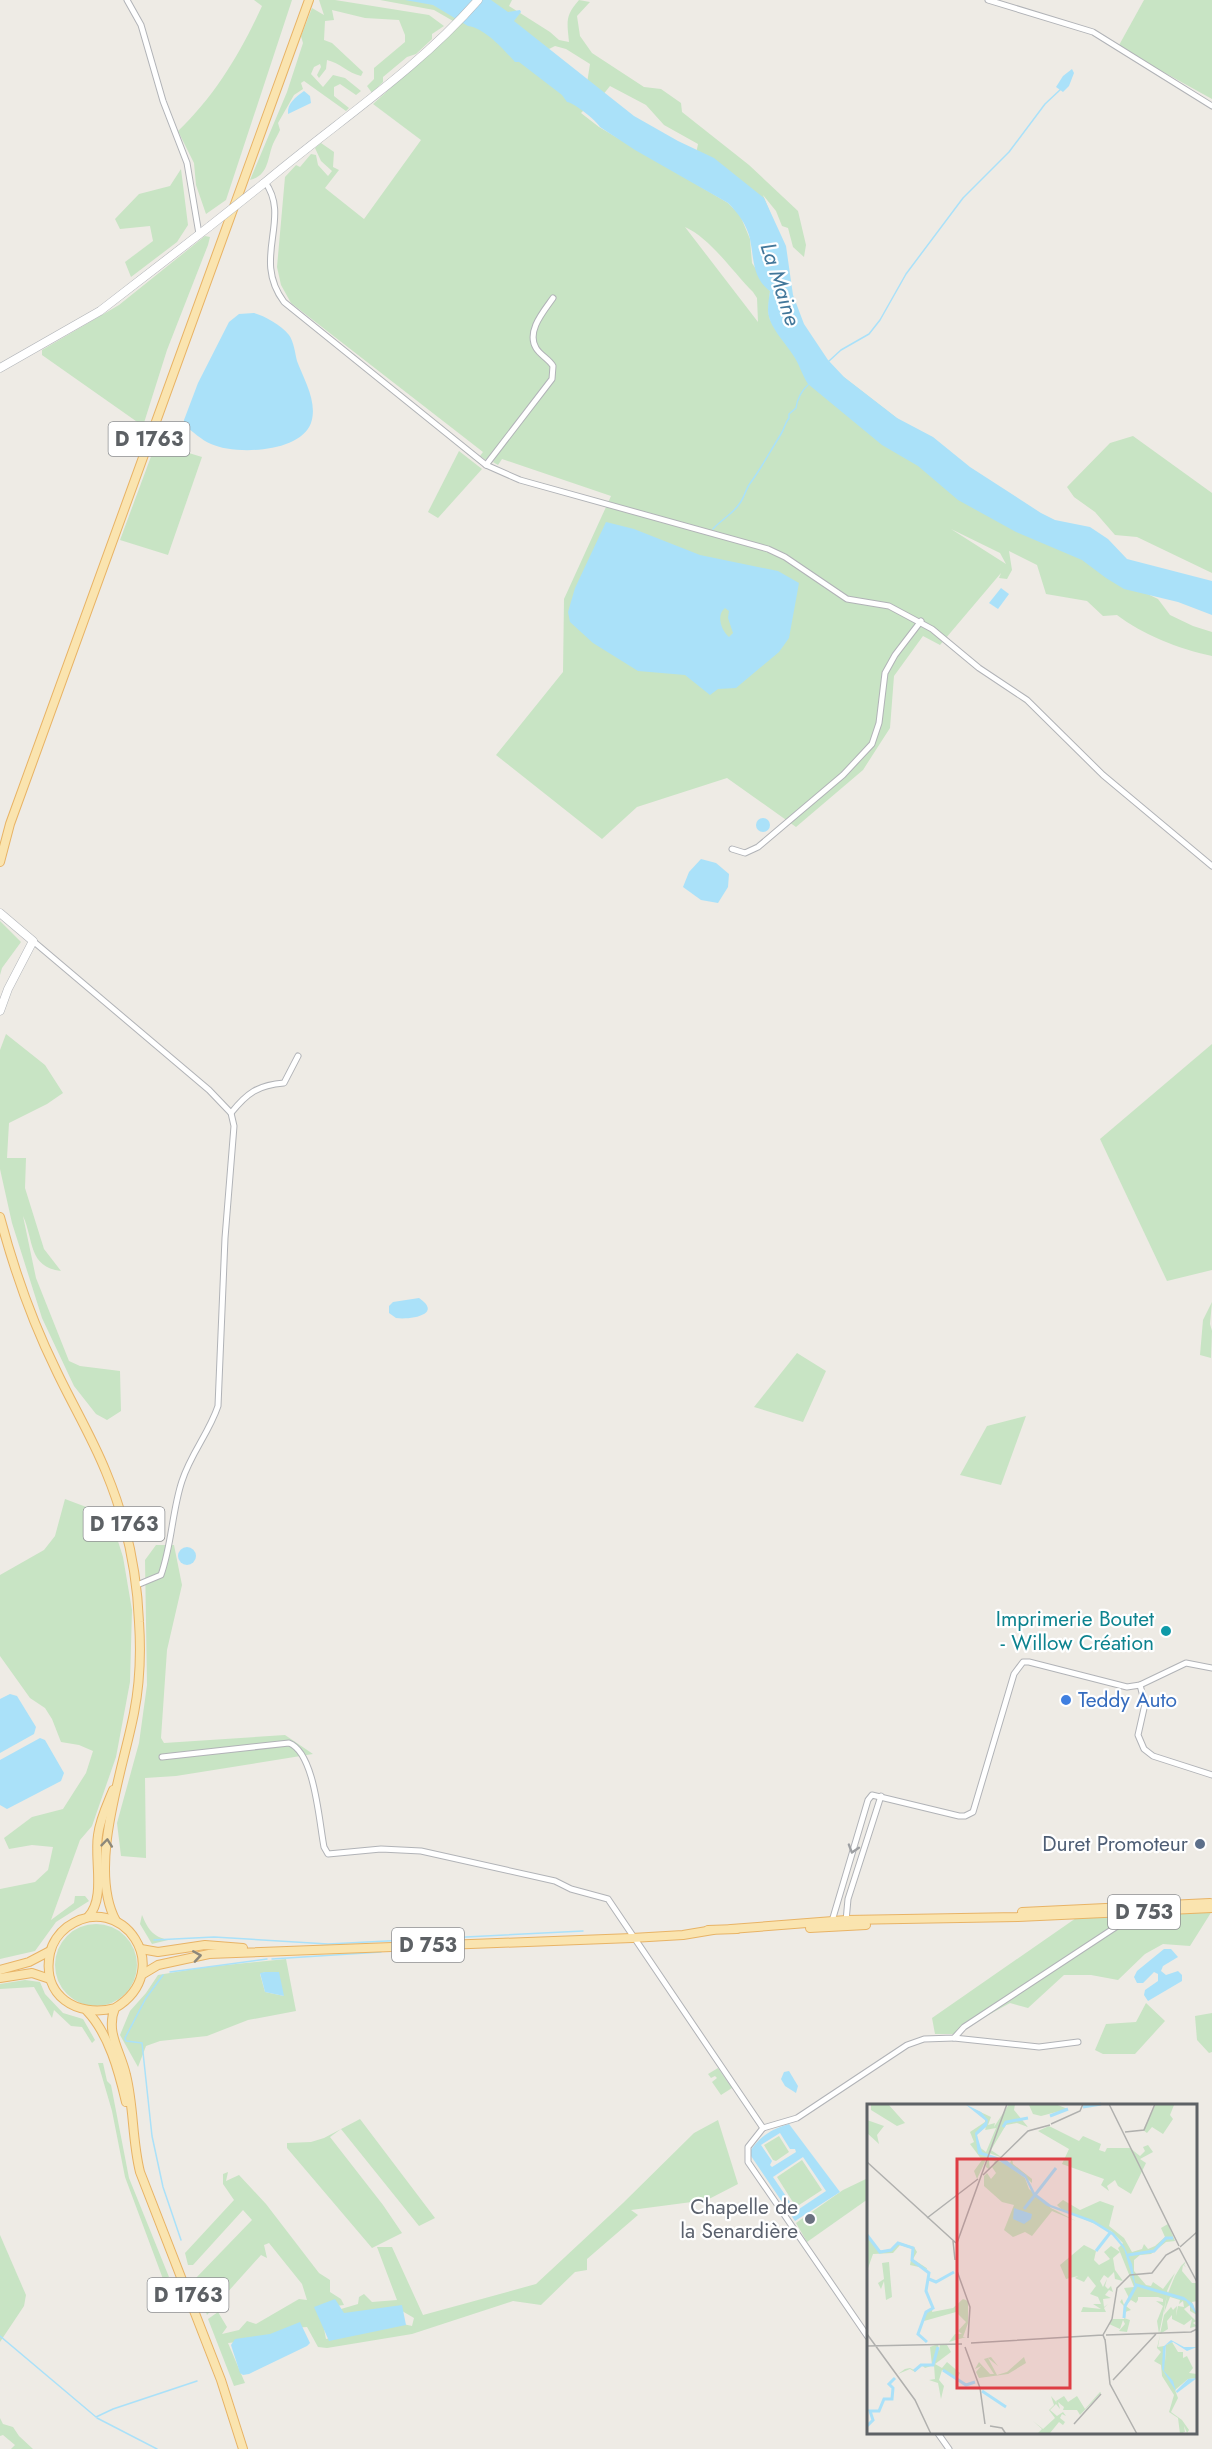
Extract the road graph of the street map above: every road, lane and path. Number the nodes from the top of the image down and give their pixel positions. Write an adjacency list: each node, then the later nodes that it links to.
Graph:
1 (127, 0): 7 (street)
2 (309, 0): 13 (main road, D 1763)
3 (478, 0): 6 (street)
4 (988, 0): 5 (street)
5 (1212, 106)
6 (264, 183): 7 (street, bridge); 10 (street)
7 (199, 234): 9 (street)
8 (553, 298): 10 (street)
9 (0, 368)
10 (486, 465): 11 (street)
11 (921, 621): 12 (street); 14 (street)
12 (732, 849)
13 (0, 862)
14 (1212, 866)
15 (0, 913): 16 (street)
16 (33, 941): 17 (street); 19 (street)
17 (0, 1011)
18 (298, 1056): 19 (street)
19 (231, 1113): 21 (street)
20 (0, 1217): 21 (main road, D 1763)
21 (136, 1586): 25 (main road, D 1763)
22 (1212, 1668): 23 (street)
23 (1140, 1685): 26 (street); 27 (street)
24 (162, 1757): 36 (street)
25 (124, 1762): 31 (main road, D 1763); 32 (main road, D 1763, one-way to 25)
26 (1212, 1775)
27 (881, 1796): 33 (street, one-way to 33); 34 (street)
28 (1212, 1903): 30 (main road, D 753)
29 (1212, 1908): 30 (main road, D 753)
30 (1131, 1909): 34 (main road, D 753); 46 (street)
31 (88, 1917): 32 (main road); 38 (main road)
32 (116, 1921): 37 (main road)
33 (832, 1921): 34 (main road, D 753); 35 (main road, D 753)
34 (846, 1923): 35 (main road, D 753)
35 (731, 1929): 36 (main road, D 753)
36 (631, 1935): 39 (main road, D 753); 48 (street)
37 (141, 1949): 39 (main road, D 753); 41 (main road)
38 (50, 1951): 40 (main road); 43 (main road)
39 (283, 1952): 41 (main road, D 753, one-way to 39)
40 (0, 1970)
41 (143, 1974): 44 (main road)
42 (0, 1978): 43 (main road)
43 (50, 1979): 45 (main road)
44 (115, 2008): 45 (main road); 49 (main road, D 1763)
45 (87, 2011): 49 (main road, D 1763)
46 (954, 2038): 47 (street); 48 (street)
47 (1078, 2042)
48 (763, 2128): 50 (street)
49 (134, 2140): 52 (main road, D 1763)
50 (867, 2336)
51 (938, 2434): 53 (street)
52 (243, 2449)
53 (949, 2449)

